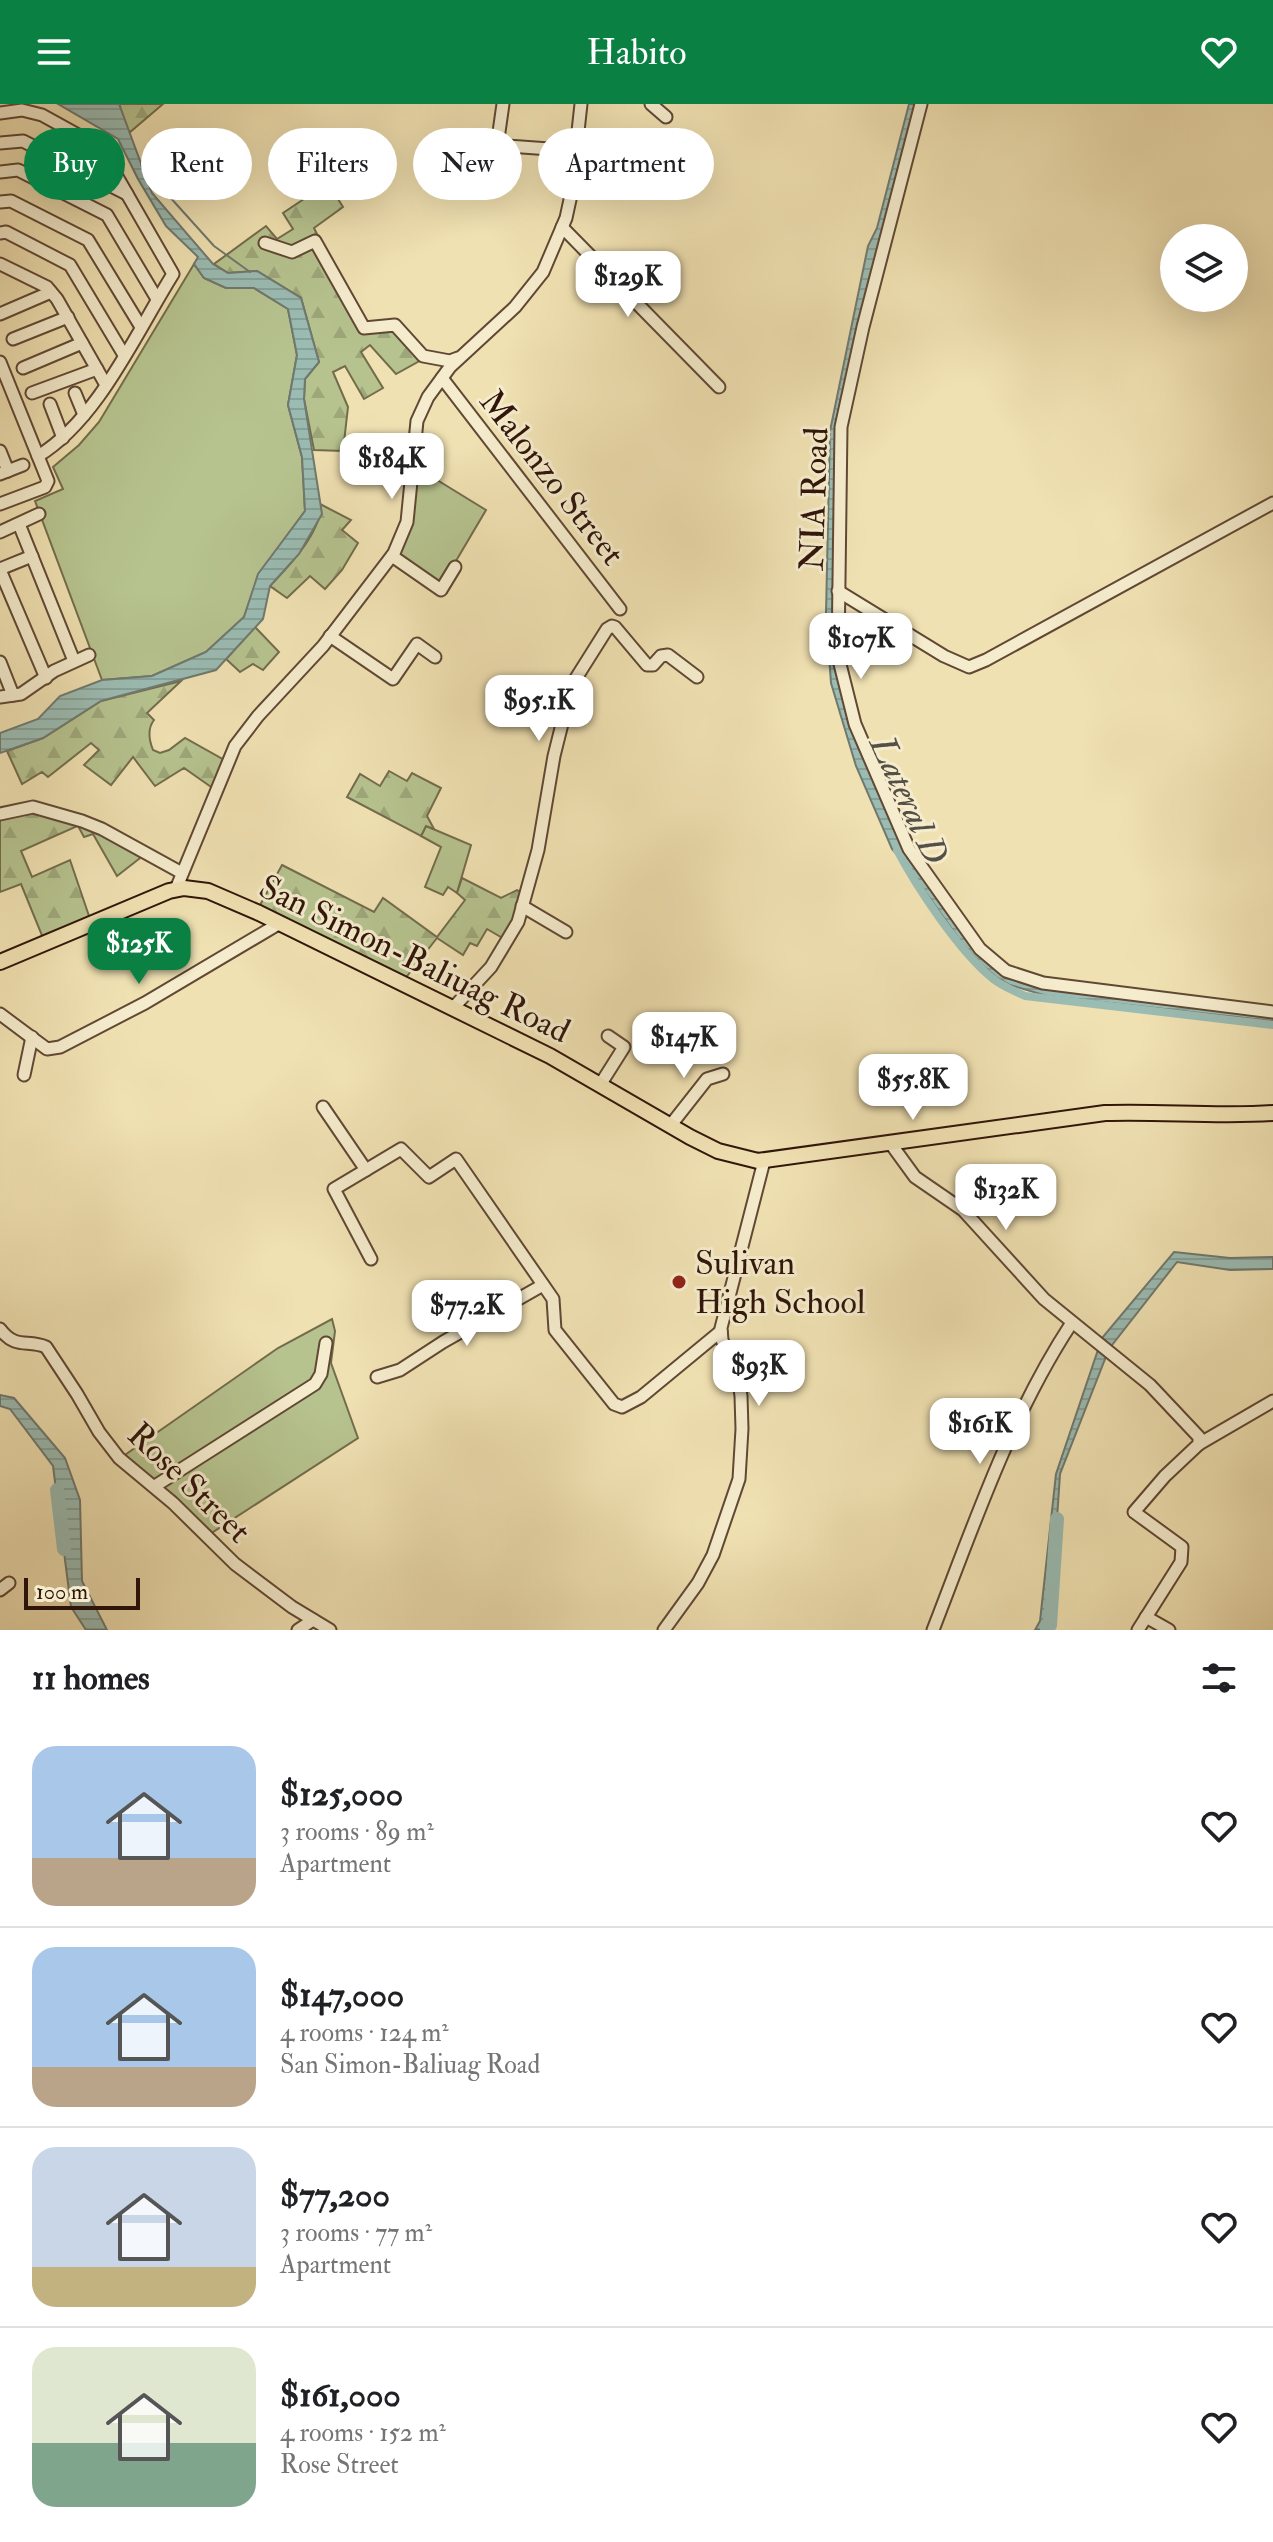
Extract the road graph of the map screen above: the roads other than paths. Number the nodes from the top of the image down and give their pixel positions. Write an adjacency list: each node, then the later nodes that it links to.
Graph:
1 (503, 104): 9 (street)
2 (581, 104): 7 (street)
3 (651, 104): 6 (street)
4 (921, 104): 51 (street, NIA Road)
5 (0, 113): 11 (street)
6 (666, 117)
7 (579, 128)
8 (0, 143): 11 (street)
9 (538, 148)
10 (0, 172): 19 (street)
11 (128, 194): 19 (street)
12 (570, 200): 14 (street)
13 (0, 202): 22 (street)
14 (562, 227): 26 (street); 32 (street)
15 (0, 233): 25 (street)
16 (265, 243): 26 (street)
17 (0, 264): 18 (street)
18 (51, 292): 20 (street); 21 (street)
19 (157, 299): 22 (street)
20 (0, 314)
21 (68, 317): 23 (street); 24 (street)
22 (141, 327): 25 (street)
23 (13, 339)
24 (82, 343): 28 (street); 29 (street)
25 (124, 355): 31 (street)
26 (459, 358): 30 (street)
27 (0, 362): 39 (street)
28 (23, 368)
29 (97, 369): 31 (street); 33 (street)
30 (442, 378): 48 (street); 52 (street, Malonzo Street)
31 (106, 385): 36 (street)
32 (719, 387)
33 (32, 393)
34 (75, 393): 36 (street)
35 (50, 404): 37 (street)
36 (84, 415): 37 (street)
37 (63, 438): 39 (street)
38 (0, 451): 41 (street)
39 (38, 456): 43 (street)
40 (23, 465): 41 (street)
41 (4, 472)
42 (1273, 503): 51 (street)
43 (0, 504)
44 (39, 514): 45 (street)
45 (19, 524): 46 (street); 47 (street)
46 (0, 532)
47 (32, 556): 50 (street); 56 (street)
48 (392, 556): 49 (street); 53 (street)
49 (455, 567)
50 (0, 569): 59 (street)
51 (838, 591): 70 (street, NIA Road)
52 (620, 609)
53 (330, 636): 55 (street); 63 (street)
54 (89, 655): 56 (street)
55 (435, 657)
56 (74, 661): 59 (street)
57 (0, 662): 60 (street)
58 (697, 677): 65 (street)
59 (46, 678): 60 (street)
60 (13, 695): 61 (street)
61 (0, 697)
62 (0, 814): 63 (street)
63 (182, 873): 64 (street)
64 (176, 889): 66 (main road, San Simon-Baliuag Road); 68 (main road)
65 (522, 906): 67 (street); 69 (street)
66 (280, 923): 69 (main road, San Simon-Baliuag Road); 73 (street)
67 (566, 932)
68 (0, 962)
69 (453, 1008): 76 (main road, San Simon-Baliuag Road)
70 (1273, 1012)
71 (0, 1014): 73 (street)
72 (608, 1036): 76 (street)
73 (32, 1037): 75 (street)
74 (723, 1074): 79 (street)
75 (24, 1075)
76 (600, 1085): 79 (main road, San Simon-Baliuag Road)
77 (323, 1107): 82 (street)
78 (1273, 1113): 80 (main road, San Simon-Baliuag Road)
79 (670, 1126): 81 (main road, San Simon-Baliuag Road)
80 (891, 1144): 81 (main road, San Simon-Baliuag Road); 85 (street)
81 (764, 1161): 87 (street)
82 (366, 1170): 83 (street); 84 (street)
83 (371, 1259)
84 (543, 1285): 87 (street); 89 (street)
85 (1071, 1324): 91 (street); 98 (street)
86 (0, 1329): 92 (street, Rose Street)
87 (721, 1331): 97 (street)
88 (326, 1343): 92 (street)
89 (377, 1377)
90 (1273, 1401): 91 (street)
91 (1199, 1444): 93 (street)
92 (155, 1486): 94 (street, Rose Street)
93 (1146, 1617): 99 (street); 100 (street)
94 (313, 1620): 95 (street); 96 (street, Rose Street)
95 (298, 1630)
96 (330, 1630)
97 (664, 1630)
98 (933, 1630)
99 (1138, 1630)
100 (1169, 1630)

